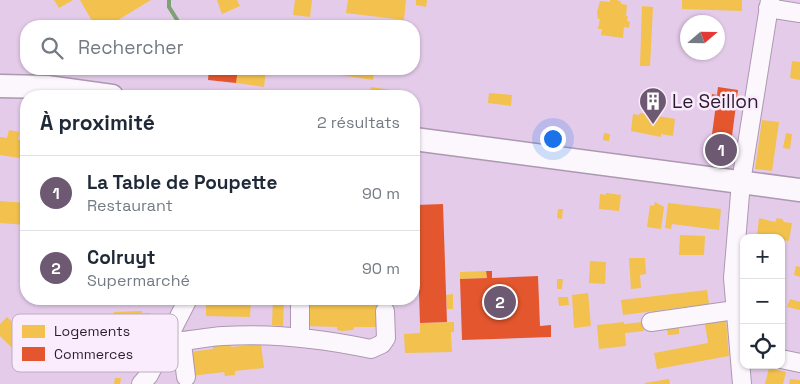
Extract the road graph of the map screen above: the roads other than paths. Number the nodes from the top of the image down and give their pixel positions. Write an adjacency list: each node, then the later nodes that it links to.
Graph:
1 (769, 4): 2 (street); 6 (street)
2 (800, 13)
3 (0, 86): 4 (main road)
4 (69, 90)
5 (420, 140): 6 (main road)
6 (741, 182): 7 (main road); 10 (street)
7 (800, 190)
8 (186, 305): 13 (street)
9 (300, 305): 14 (street)
10 (735, 310): 12 (street); 16 (street)
11 (385, 311): 14 (street)
12 (651, 322)
13 (178, 330)
14 (300, 338): 15 (street)
15 (178, 342)
16 (740, 342)
17 (178, 354): 22 (street)
18 (785, 359): 19 (street)
19 (800, 363)
20 (742, 369): 24 (street)
21 (151, 372): 23 (street)
22 (186, 378)
23 (141, 384)
24 (742, 384)

